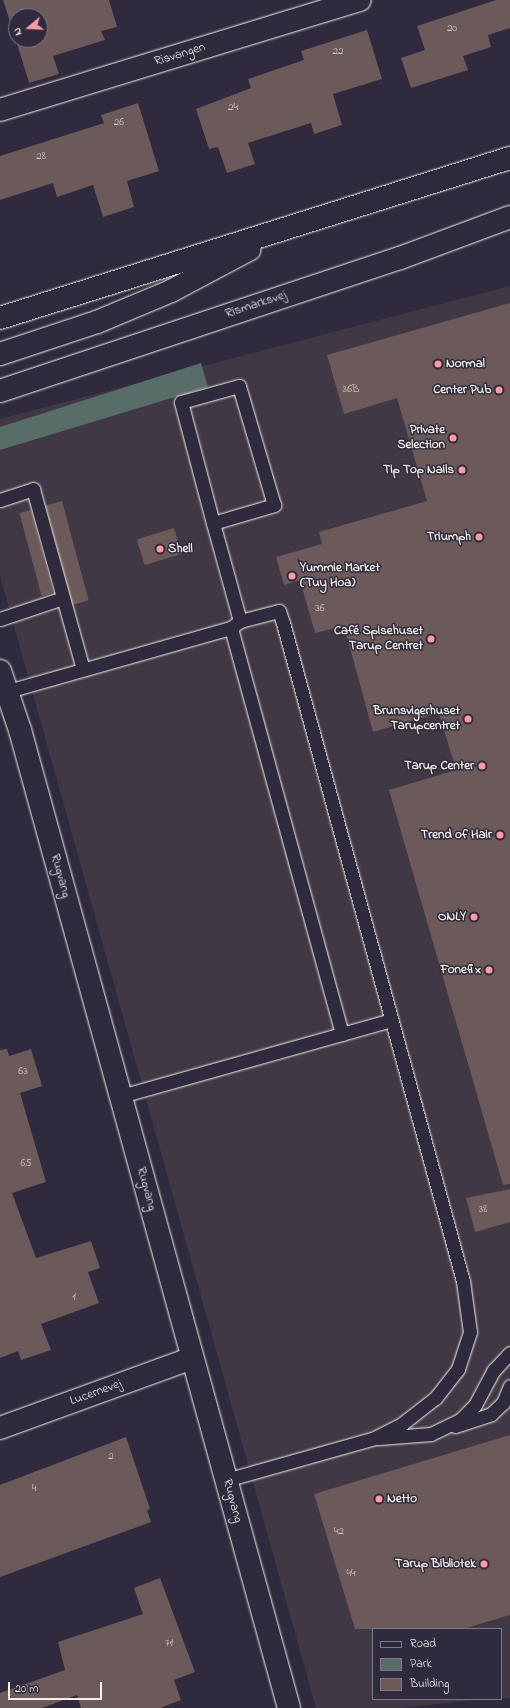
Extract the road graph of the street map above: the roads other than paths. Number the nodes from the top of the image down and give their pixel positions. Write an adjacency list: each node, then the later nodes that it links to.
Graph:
1 (360, 0): 2 (street, Risvangen)
2 (0, 110)
3 (510, 158): 5 (street)
4 (510, 217): 8 (street, Rismarksvej)
5 (303, 222): 6 (street); 7 (street)
6 (0, 318)
7 (0, 354)
8 (0, 391)
9 (0, 500): 11 (lane)
10 (213, 523): 10 (lane); 13 (lane)
11 (63, 598): 12 (lane); 14 (lane)
12 (0, 619)
13 (235, 625): 14 (lane); 17 (lane); 18 (lane)
14 (83, 669): 16 (lane)
15 (0, 671): 16 (street, Rugvang)
16 (8, 691): 19 (street, Rugvang)
17 (391, 1020): 18 (lane); 26 (lane)
18 (342, 1034): 19 (lane)
19 (121, 1096): 21 (street, Rugvang)
20 (510, 1354): 22 (lane); 25 (lane)
21 (192, 1358): 24 (street, Lucernevej); 27 (street, Rugvang)
22 (510, 1368)
23 (510, 1386): 25 (lane)
24 (0, 1428)
25 (445, 1429): 26 (lane)
26 (376, 1438): 27 (lane)
27 (226, 1480): 28 (street, Rugvang)
28 (289, 1708)

